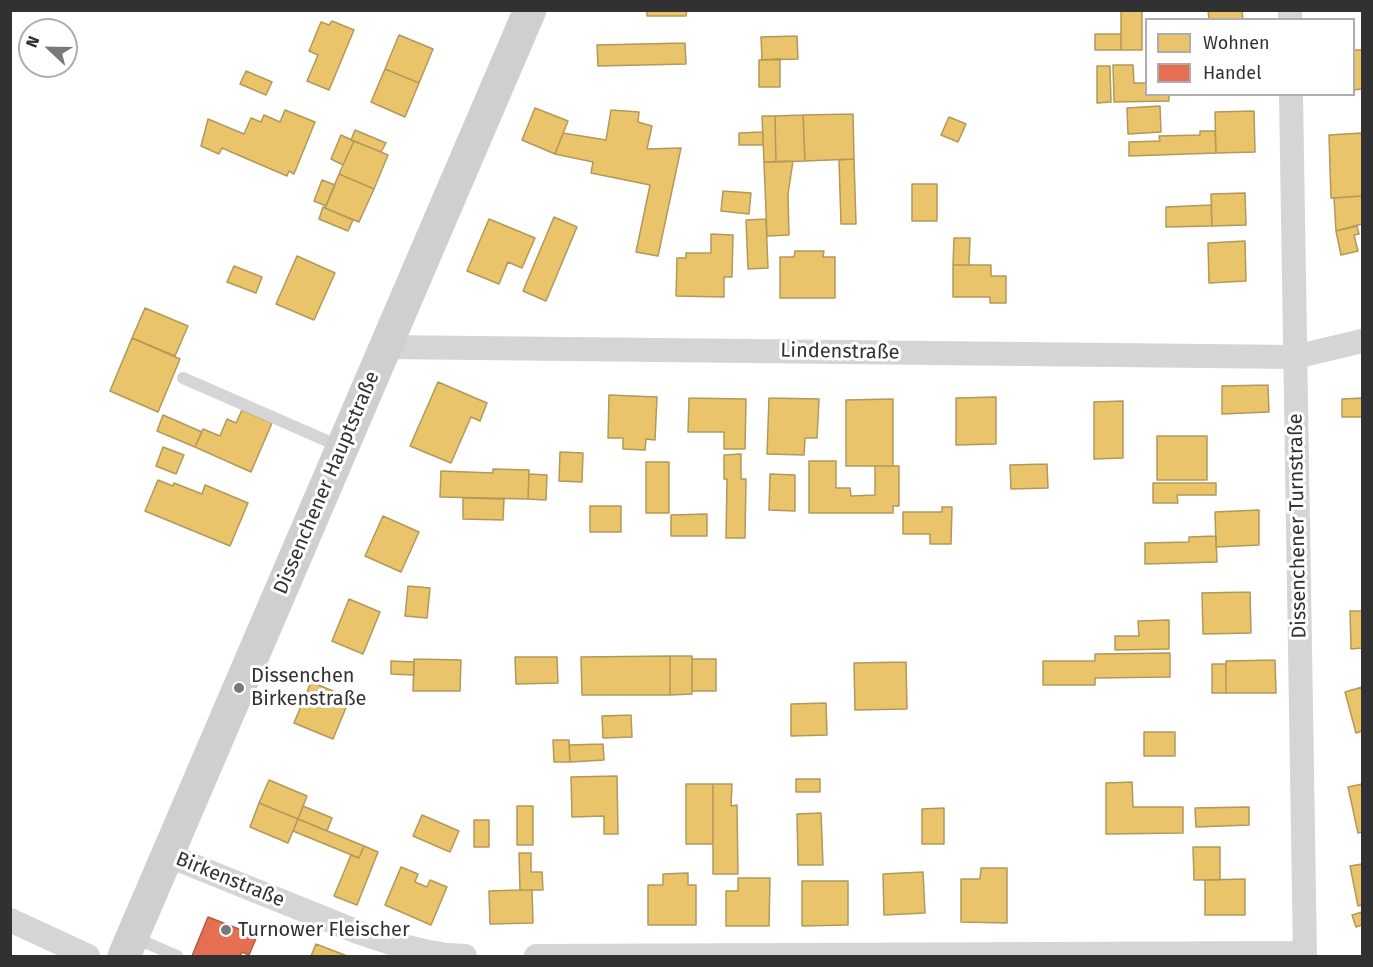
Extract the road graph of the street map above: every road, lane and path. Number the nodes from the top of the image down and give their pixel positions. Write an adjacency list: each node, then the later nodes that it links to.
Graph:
1 (530, 10): 4 (main road, Dissenchener Hauptstraße)
2 (1291, 96): 5 (street, Dissenchener Turnstraße)
3 (1362, 341): 5 (street, Lindenstraße)
4 (385, 347): 5 (street, Lindenstraße); 7 (main road, Dissenchener Hauptstraße)
5 (1295, 357): 11 (street, Dissenchener Turnstraße)
6 (183, 378): 7 (lane)
7 (343, 447): 8 (main road, Dissenchener Hauptstraße)
8 (167, 855): 10 (main road, Dissenchener Hauptstraße); 14 (street, Birkenstraße)
9 (10, 920): 12 (street)
10 (128, 946): 13 (lane)
11 (1305, 955): 15 (street)
12 (87, 957)
13 (177, 957)
14 (465, 957)
15 (536, 957)

